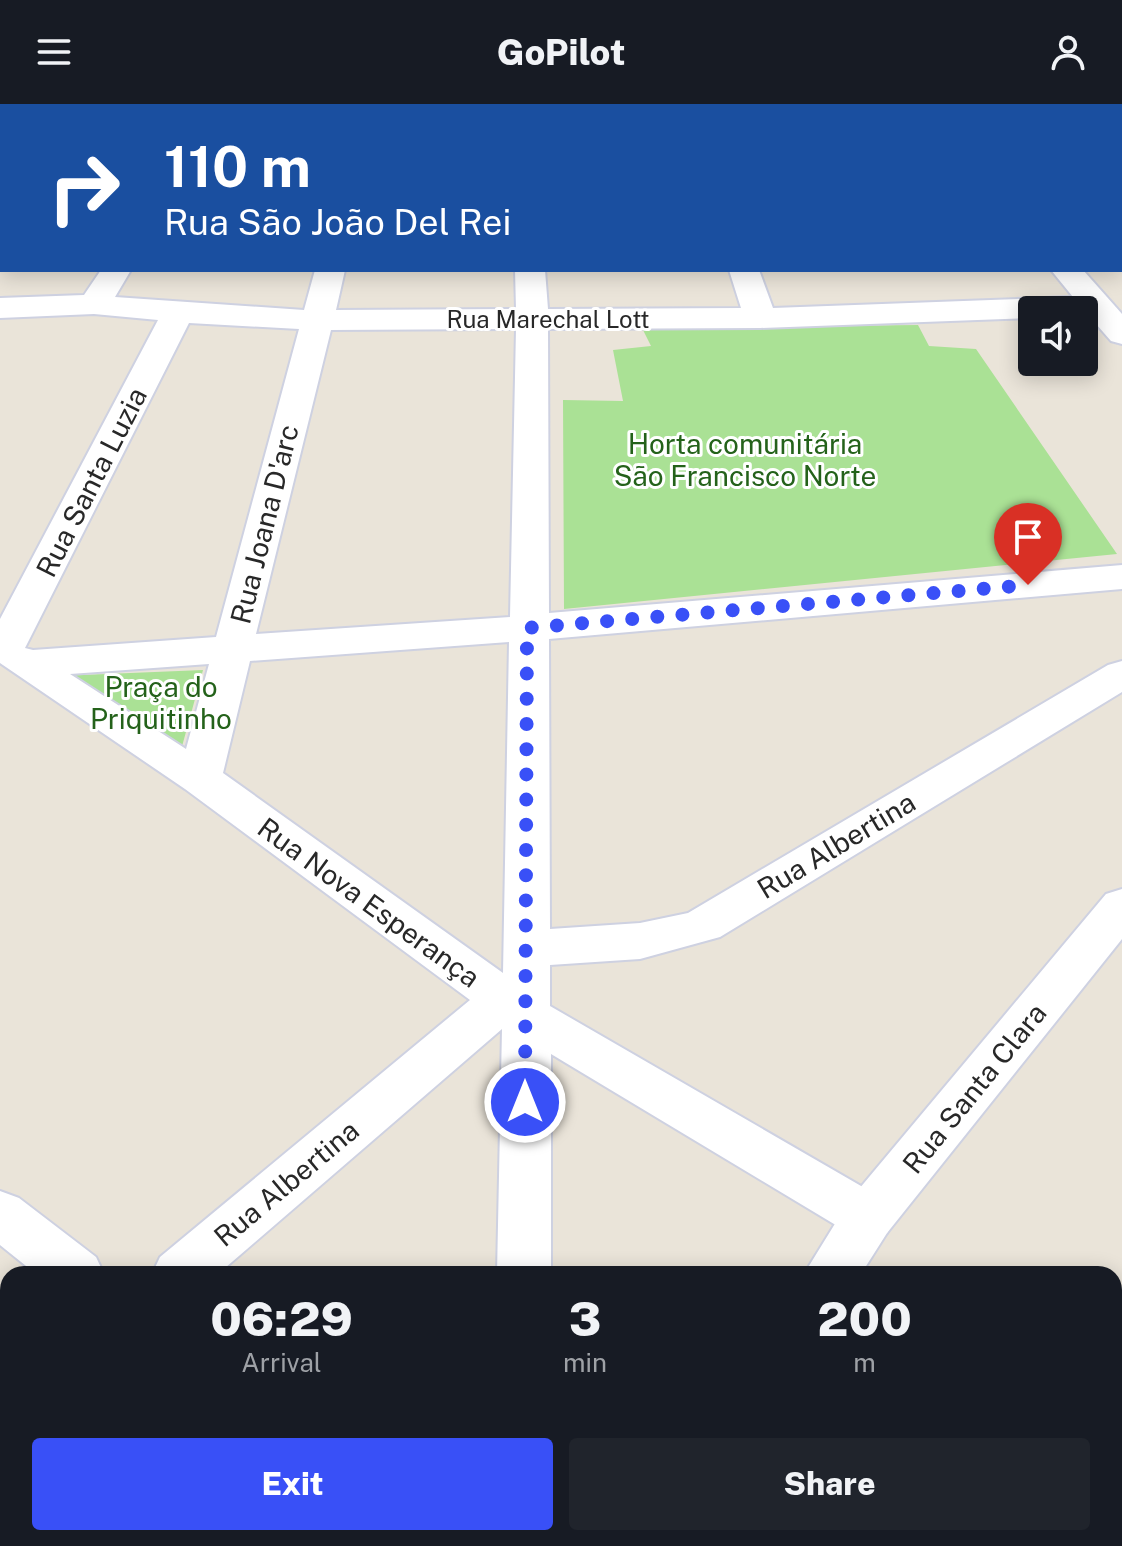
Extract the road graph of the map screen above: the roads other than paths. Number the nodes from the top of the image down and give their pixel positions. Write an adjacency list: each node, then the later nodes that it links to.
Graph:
1 (115, 272): 7 (street)
2 (329, 272): 14 (street, Rua Joana D'arc)
3 (530, 272): 12 (street)
4 (745, 272): 13 (street)
5 (1068, 272): 6 (street)
6 (1088, 296)
7 (94, 304): 9 (street, Rua Marechal Lott); 11 (street, Rua Marechal Lott)
8 (1098, 307): 15 (street)
9 (0, 308)
10 (1018, 309): 13 (street, Rua Marechal Lott)
11 (178, 313): 14 (street, Rua Marechal Lott); 19 (street, Rua Santa Luzia)
12 (532, 318): 13 (street, Rua Marechal Lott); 14 (street, Rua Marechal Lott); 17 (street)
13 (760, 318)
14 (314, 320): 18 (street, Rua Joana D'arc)
15 (1122, 334)
16 (1122, 577): 17 (street)
17 (527, 628): 18 (street); 23 (street)
18 (232, 650): 19 (street); 21 (street, Rua Joana D'arc)
19 (9, 654): 21 (street, Rua Nova Esperança)
20 (1122, 674): 23 (street, Rua Albertina)
21 (200, 778): 24 (street, Rua Nova Esperança)
22 (1122, 906): 26 (street, Rua Santa Clara)
23 (528, 948): 24 (street)
24 (515, 1008): 26 (street, Rua Nova Esperança); 28 (street, Rua Albertina); 29 (street)
25 (0, 1214): 27 (street)
26 (868, 1217): 30 (street, Rua Santa Clara)
27 (67, 1266)
28 (189, 1266)
29 (524, 1266)
30 (836, 1266)

